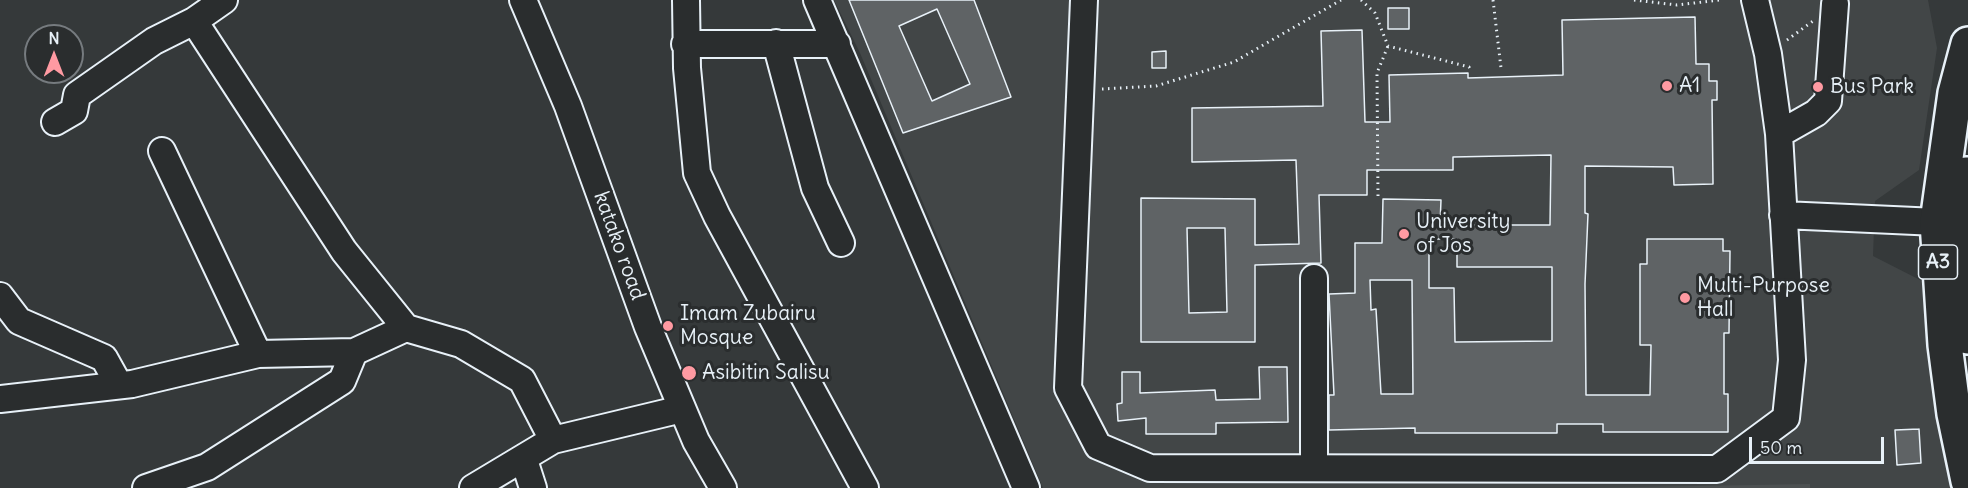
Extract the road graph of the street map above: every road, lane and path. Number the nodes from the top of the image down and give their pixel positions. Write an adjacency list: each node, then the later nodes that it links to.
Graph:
1 (224, 0): 13 (street)
2 (524, 0): 39 (street, katako road)
3 (686, 0): 15 (street)
4 (817, 0): 16 (street)
5 (1084, 0): 22 (street)
6 (1341, 0): 22 (path)
7 (1361, 0): 18 (path)
8 (1493, 0): 20 (path)
9 (1634, 0): 10 (path)
10 (1720, 0)
11 (1755, 0): 19 (street)
12 (1835, 4): 19 (path); 24 (street)
13 (194, 21): 23 (street); 33 (street)
14 (776, 43): 15 (street); 16 (street); 30 (street)
15 (685, 44): 48 (street)
16 (837, 44): 49 (street)
17 (1968, 44): 29 (highway, A3)
18 (1388, 46): 21 (path); 27 (path)
19 (1768, 54): 24 (street)
20 (1501, 68)
21 (1472, 72)
22 (1080, 90): 42 (street)
23 (55, 122)
24 (1779, 134): 28 (street)
25 (162, 151): 36 (street)
26 (1968, 159): 34 (highway, A3)
27 (1377, 196)
28 (1783, 215): 29 (street); 42 (street)
29 (1937, 222): 43 (highway, A3)
30 (842, 243)
31 (1314, 278): 42 (street)
32 (0, 296): 37 (street)
33 (406, 328): 35 (street); 40 (street)
34 (1968, 337)
35 (354, 352): 36 (street); 44 (street)
36 (258, 354): 37 (street)
37 (119, 385): 38 (street)
38 (0, 399)
39 (682, 409): 40 (street); 47 (street, katako road)
40 (553, 440): 41 (street)
41 (524, 459): 45 (street); 46 (street)
42 (1314, 468)
43 (1968, 481)
44 (146, 488)
45 (474, 488)
46 (532, 488)
47 (723, 488)
48 (865, 488)
49 (1026, 488)

